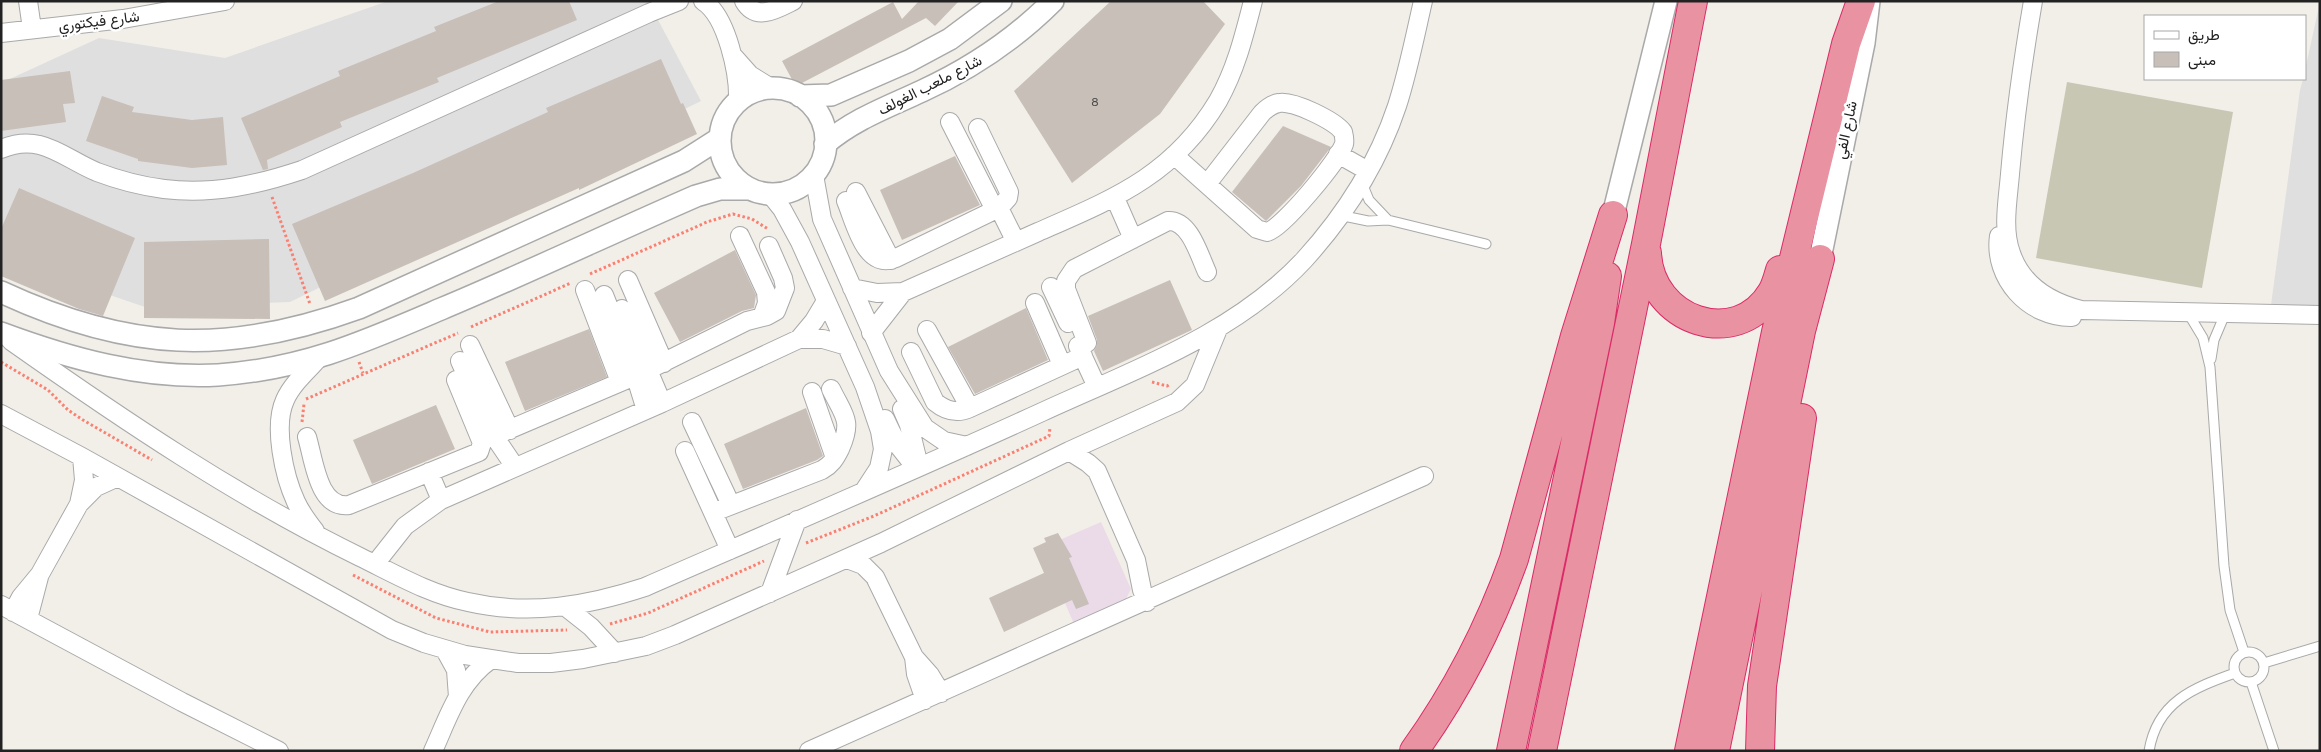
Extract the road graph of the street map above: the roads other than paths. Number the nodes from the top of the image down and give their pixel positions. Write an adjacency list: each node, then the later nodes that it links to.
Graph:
1 (28, 1): 17 (street)
2 (225, 1): 17 (street, شارع فيكتوري)
3 (679, 1): 16 (street)
4 (704, 1): 19 (street)
5 (744, 1): 6 (street)
6 (793, 1)
7 (1001, 1): 21 (street, شارع ملعب الغولف)
8 (1053, 1): 26 (street, شارع ملعب الغولف)
9 (1253, 1): 29 (street)
10 (1423, 1): 31 (street)
11 (1666, 1): 40 (street)
12 (1693, 1): 46 (highway)
13 (1861, 1): 37 (highway)
14 (1869, 1): 48 (street, شارع الفي)
15 (2033, 1): 58 (street)
16 (646, 7): 27 (street)
17 (32, 29): 18 (street, شارع فيكتوري)
18 (1, 33)
19 (733, 56): 20 (street); 22 (street)
20 (771, 88): 21 (street); 22 (street)
21 (800, 96): 26 (street)
22 (738, 101): 25 (street)
23 (950, 122): 38 (street)
24 (978, 128): 38 (street)
25 (720, 138): 33 (street); 54 (street)
26 (826, 144): 30 (street)
27 (1, 149)
28 (1338, 154): 31 (street); 32 (street); 32 (street)
29 (1174, 155): 32 (street); 36 (street)
30 (814, 175): 34 (street); 52 (street)
31 (1365, 177): 39 (street); 41 (lane)
32 (1206, 184)
33 (750, 189): 34 (street); 71 (street)
34 (770, 194): 56 (street)
35 (851, 196): 38 (street)
36 (1115, 198): 43 (street); 44 (street)
37 (1808, 203): 46 (highway); 133 (highway)
38 (997, 209): 44 (street)
39 (1339, 215): 41 (lane); 62 (street)
40 (1613, 215): 130 (highway); 131 (highway)
41 (1388, 220): 45 (lane)
42 (740, 236): 61 (street)
43 (1133, 239): 49 (street); 69 (street)
44 (1016, 242): 55 (street)
45 (1486, 244)
46 (1646, 244): 132 (highway)
47 (769, 246): 61 (street)
48 (1820, 259): 134 (highway); 135 (highway)
49 (1207, 272)
50 (582, 282): 76 (street)
51 (1051, 287): 69 (street)
52 (852, 288): 55 (street); 65 (street)
53 (615, 289): 76 (street)
54 (1, 292)
55 (903, 292): 65 (street)
56 (826, 301): 67 (street); 68 (street)
57 (1035, 303): 73 (street)
58 (2188, 313): 59 (street); 74 (lane)
59 (2225, 314): 60 (street); 74 (lane)
60 (2320, 315)
61 (762, 317): 76 (street)
62 (1218, 329): 79 (street); 88 (street)
63 (928, 330): 83 (street)
64 (1, 333): 71 (street); 107 (street)
65 (871, 333): 75 (street)
66 (466, 335): 87 (street)
67 (799, 339): 68 (street); 82 (street)
68 (847, 346): 78 (street)
69 (1085, 350): 73 (street); 79 (street)
70 (911, 352): 83 (street)
71 (319, 358): 107 (street)
72 (460, 362): 87 (street)
73 (1062, 365): 83 (street)
74 (2210, 367): 119 (lane)
75 (888, 371): 90 (street); 96 (street)
76 (642, 373): 82 (street); 84 (street); 87 (street)
77 (456, 380): 98 (street)
78 (865, 387): 96 (street); 101 (street)
79 (1097, 387): 90 (street)
80 (831, 389): 94 (street)
81 (812, 392): 94 (street)
82 (662, 403): 84 (street)
83 (970, 408)
84 (646, 410): 95 (street)
85 (1, 414): 93 (street)
86 (692, 422): 104 (street)
87 (502, 433): 95 (street)
88 (1107, 434): 92 (street); 97 (street)
89 (307, 437): 98 (street)
90 (966, 446): 96 (street)
91 (685, 451): 105 (street)
92 (1069, 451): 97 (street); 108 (street)
93 (82, 457): 99 (street); 103 (street)
94 (836, 458): 104 (street)
95 (515, 467): 102 (street)
96 (918, 467): 101 (street)
97 (1097, 471): 114 (street)
98 (429, 472): 102 (street)
99 (118, 476): 103 (street); 118 (street)
100 (1424, 476): 114 (street)
101 (864, 491): 106 (street)
102 (441, 500): 111 (street)
103 (79, 504): 116 (street)
104 (731, 505): 105 (street)
105 (714, 512): 109 (street)
106 (797, 520): 109 (street); 113 (street)
107 (320, 537): 111 (street)
108 (881, 543): 110 (street); 112 (street)
109 (730, 550): 115 (street)
110 (847, 559): 112 (street); 113 (street)
111 (375, 564): 115 (street)
112 (875, 577): 126 (street)
113 (770, 593): 120 (street)
114 (1154, 598): 126 (street)
115 (567, 608): 120 (street)
116 (14, 612): 127 (street)
117 (2320, 646): 122 (lane)
118 (445, 650): 121 (street); 125 (street)
119 (2244, 652): 122 (lane); 123 (lane)
120 (615, 653): 121 (street)
121 (490, 660): 125 (street)
122 (2264, 663): 124 (lane)
123 (2235, 673): 124 (lane); 136 (lane)
124 (2251, 682): 137 (lane)
125 (458, 697): 128 (street)
126 (933, 697): 129 (street)
127 (279, 751)
128 (433, 751)
129 (809, 751)
130 (1414, 751)
131 (1511, 751)
132 (1542, 751)
133 (1689, 751)
134 (1715, 751)
135 (1760, 751)
136 (2149, 751)
137 (2274, 751)

